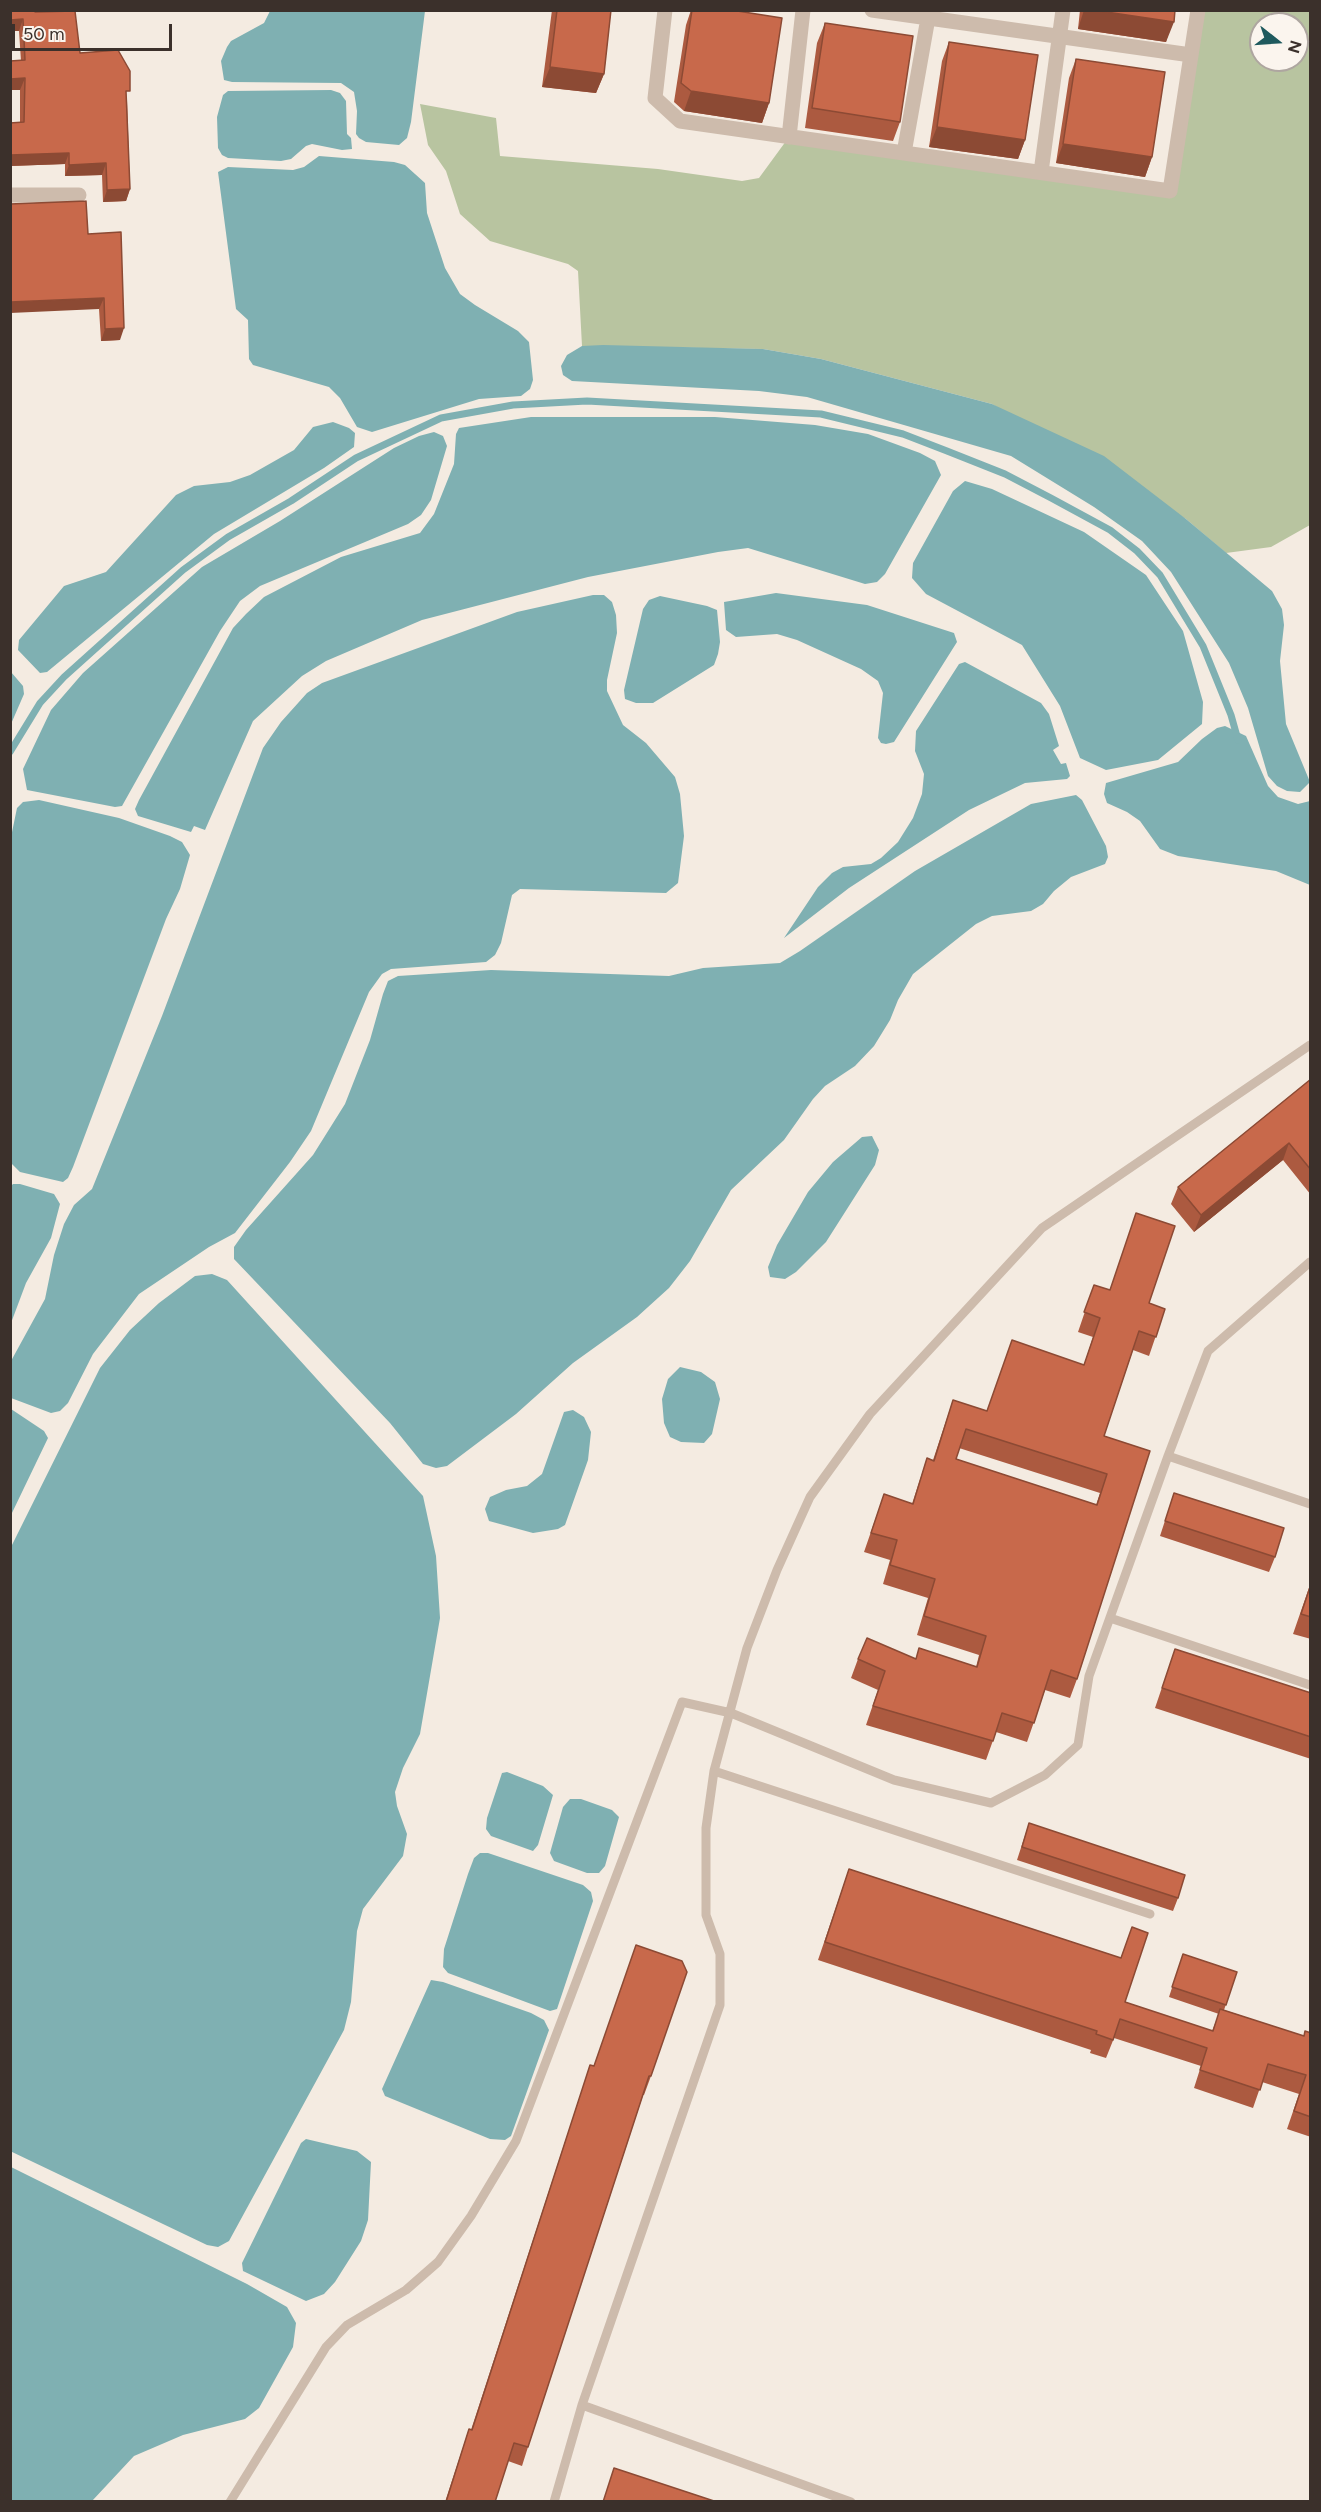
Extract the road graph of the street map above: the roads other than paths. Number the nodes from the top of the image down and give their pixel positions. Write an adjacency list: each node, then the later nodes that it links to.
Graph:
1 (665, 10): 9 (street)
2 (802, 10): 9 (street)
3 (872, 10): 6 (street)
4 (1063, 10): 7 (street)
5 (1198, 10): 8 (street)
6 (928, 18): 7 (street); 10 (street)
7 (1059, 36): 8 (street); 11 (street)
8 (1191, 55): 11 (street)
9 (789, 137): 10 (street)
10 (904, 153): 11 (street)
11 (1041, 172)
12 (10, 195): 13 (street)
13 (79, 195)
14 (1311, 1045): 20 (lane)
15 (1311, 1262): 16 (lane)
16 (1168, 1456): 17 (lane); 18 (lane)
17 (1311, 1504)
18 (1110, 1618): 19 (lane); 20 (lane)
19 (1311, 1685)
20 (731, 1713): 21 (lane); 24 (lane)
21 (714, 1771): 22 (lane); 23 (lane)
22 (1150, 1914)
23 (582, 2405): 25 (lane); 26 (lane)
24 (230, 2502)
25 (554, 2502)
26 (851, 2502)

